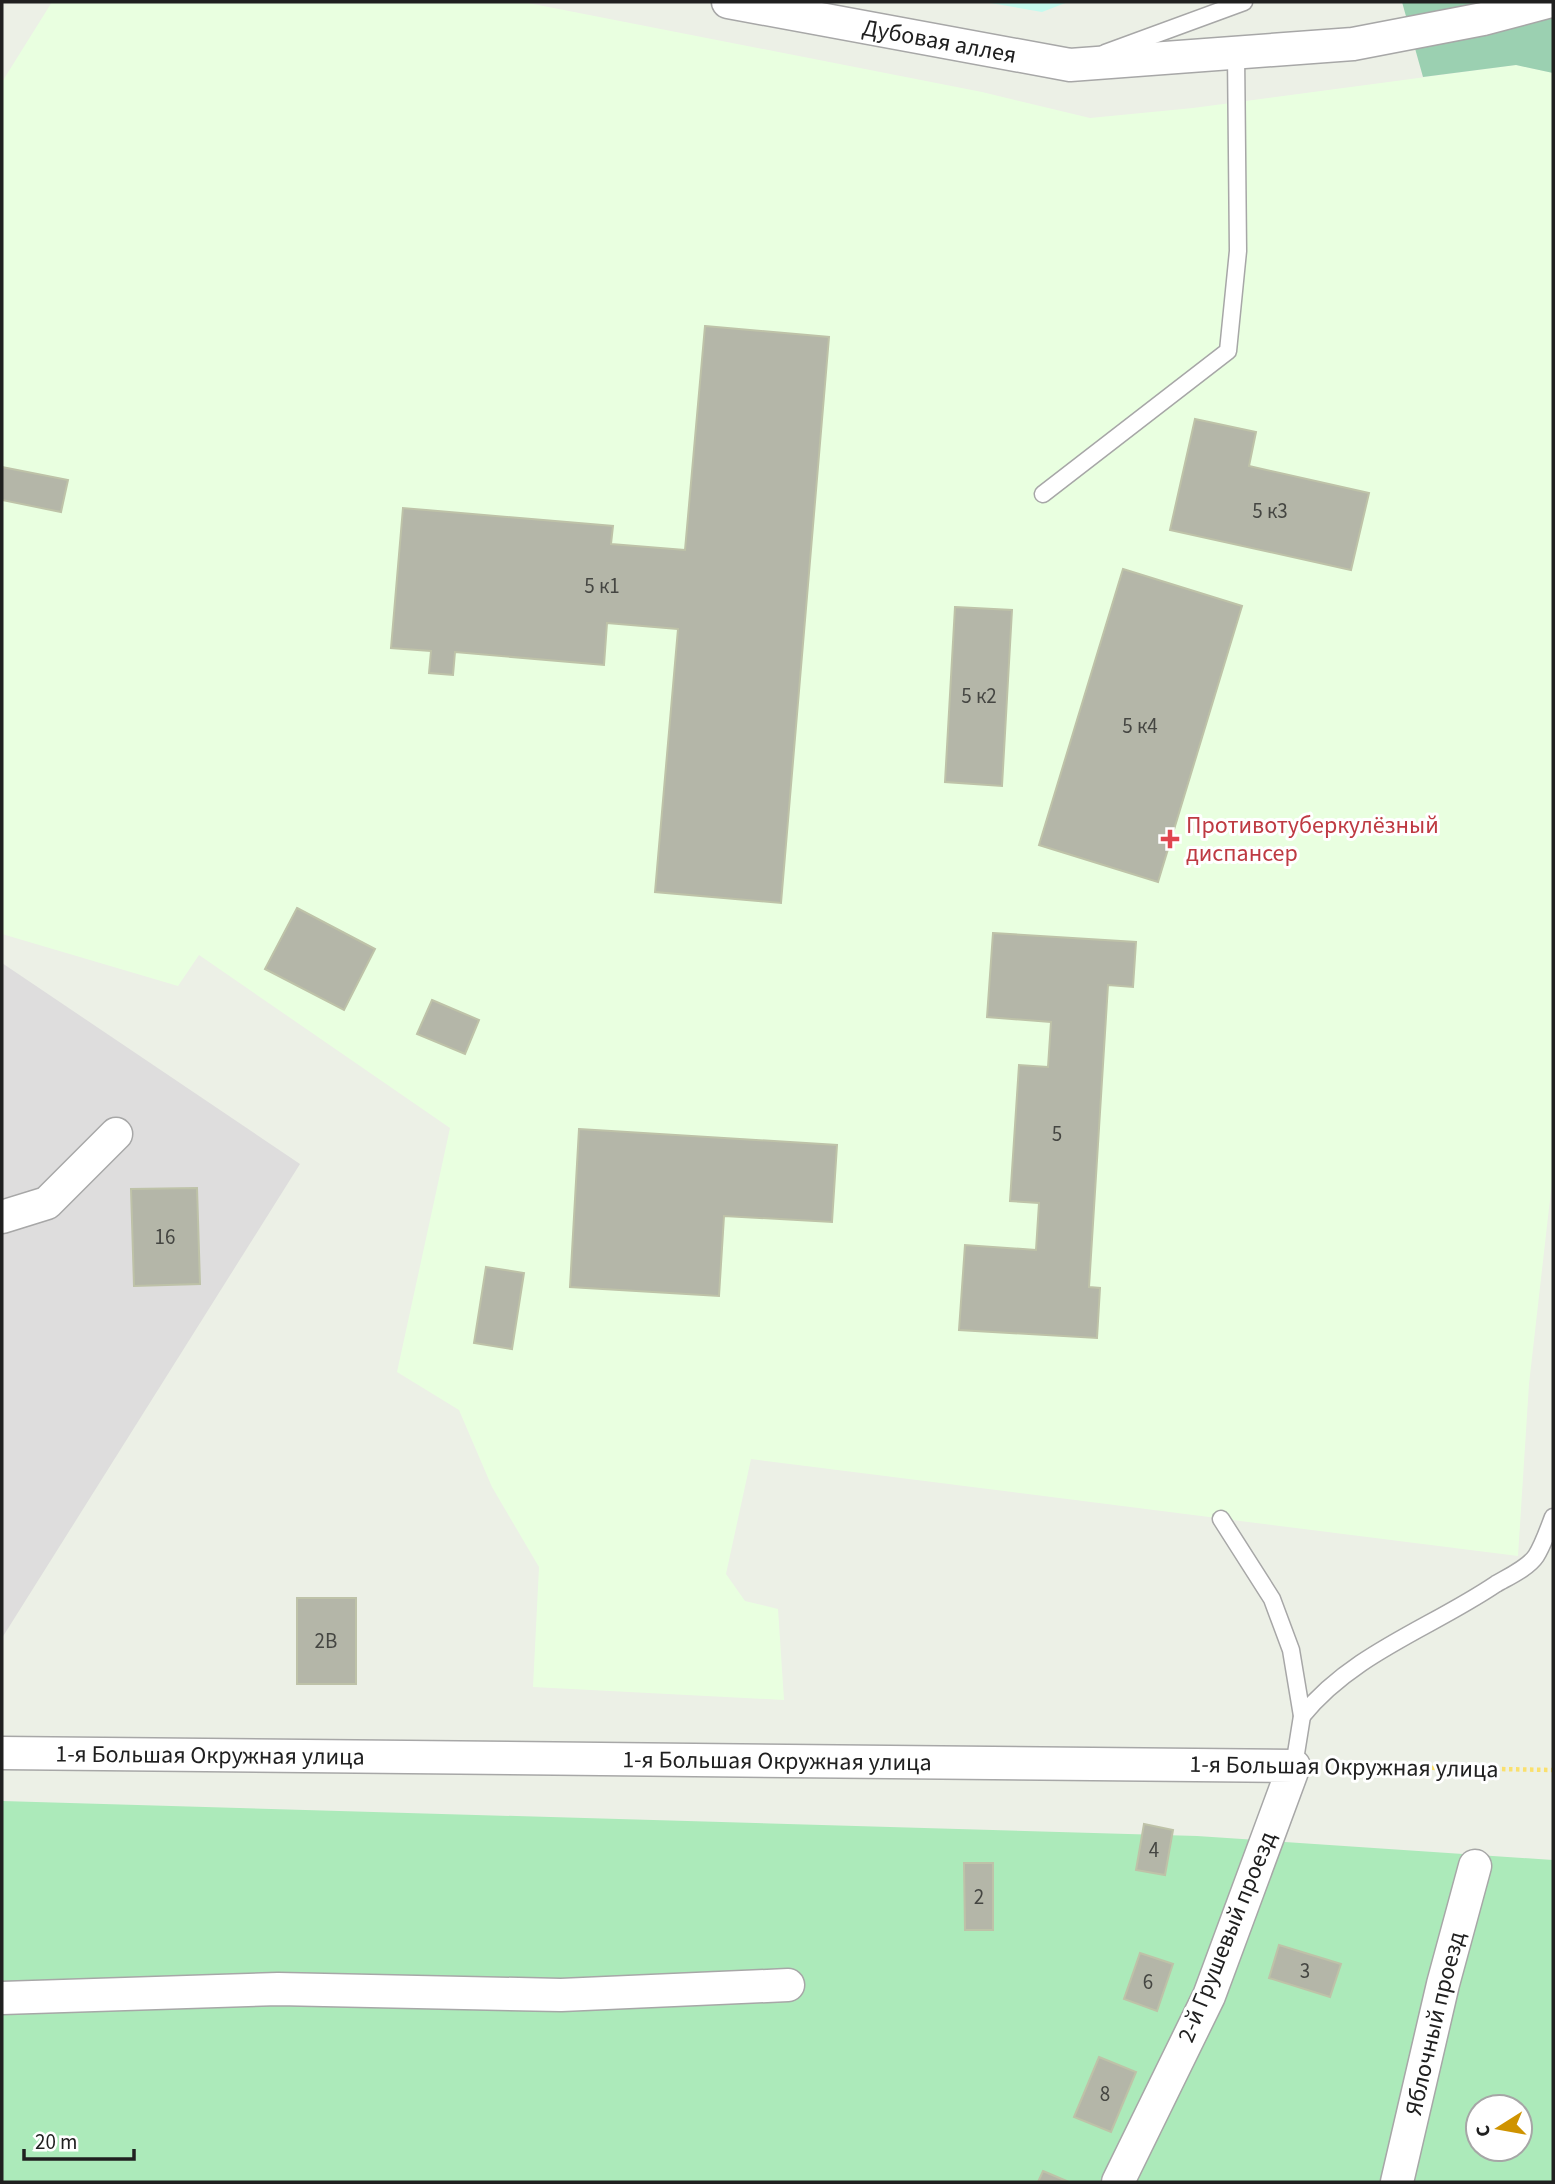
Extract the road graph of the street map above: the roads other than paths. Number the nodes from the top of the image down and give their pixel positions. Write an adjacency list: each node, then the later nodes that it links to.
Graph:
1 (728, 2): 5 (street, Дубовая аллея)
2 (1244, 2): 5 (lane)
3 (1547, 2): 4 (street, Дубовая аллея)
4 (1236, 53): 5 (street, Дубовая аллея); 6 (lane)
5 (1070, 65)
6 (1043, 494)
7 (116, 1134): 8 (street)
8 (2, 1217)
9 (1553, 1517): 11 (lane)
10 (1221, 1519): 11 (lane)
11 (1302, 1716): 13 (lane)
12 (2, 1753): 13 (street, 1-я Большая Окружная улица)
13 (1294, 1766): 17 (street, 2-й Грушевый проезд)
14 (1475, 1866): 18 (street, Яблочный проезд)
15 (788, 1986): 16 (street)
16 (2, 1998)
17 (1118, 2182)
18 (1397, 2182)

